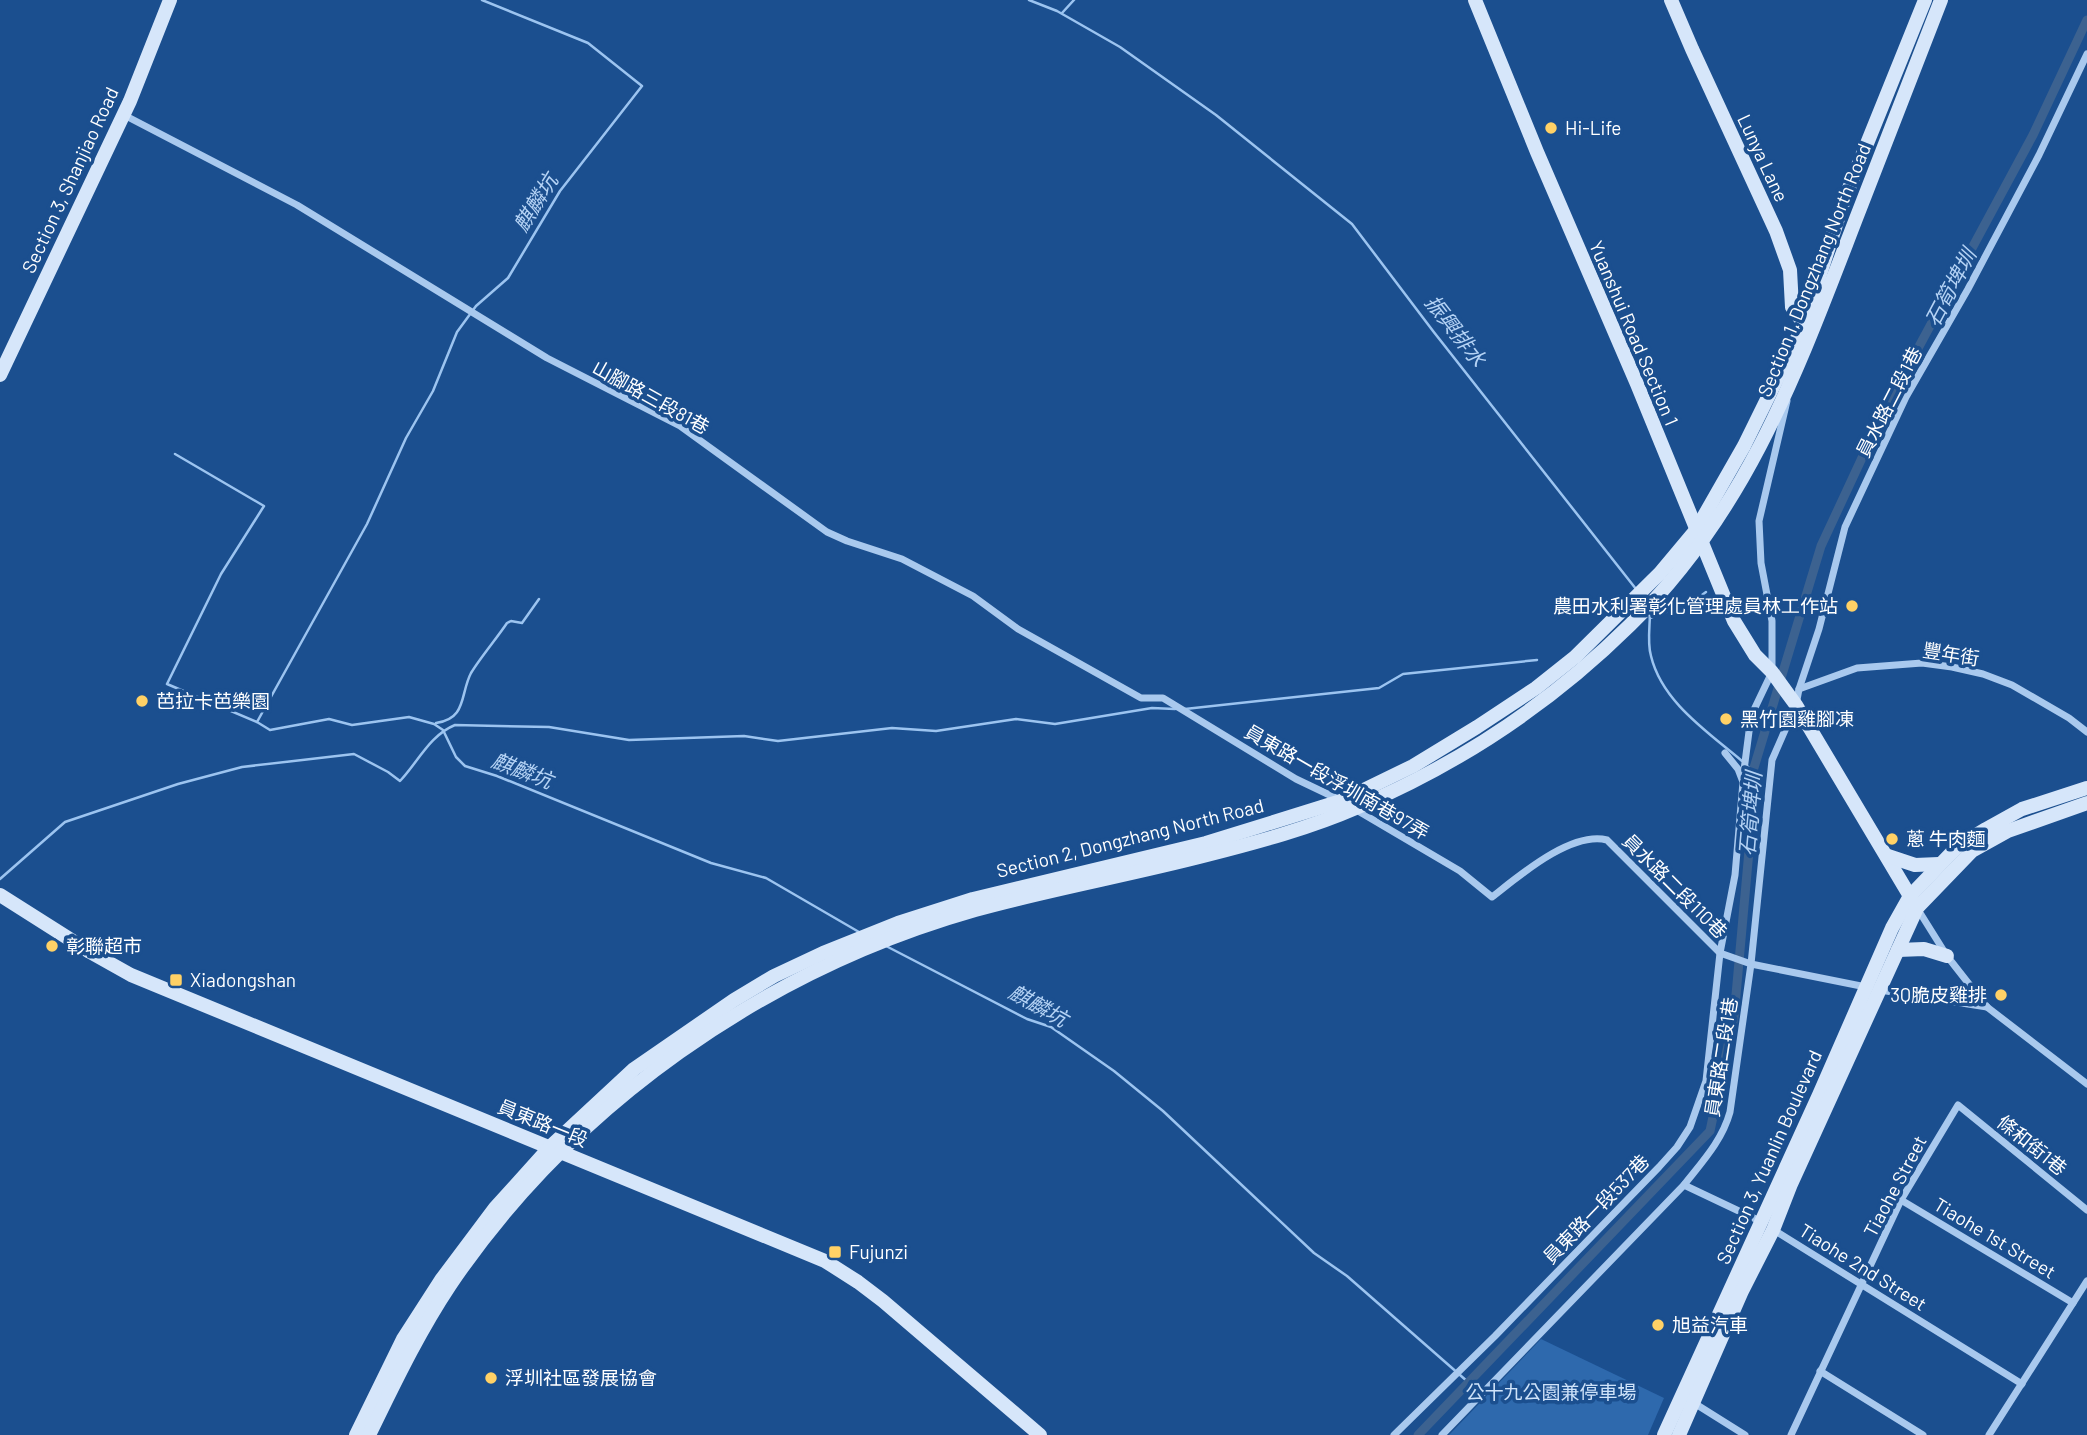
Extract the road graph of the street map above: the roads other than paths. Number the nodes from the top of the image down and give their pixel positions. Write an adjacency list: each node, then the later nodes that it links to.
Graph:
1 (170, 0): 7 (street, Section 3, Shanjiao Road)
2 (1475, 0): 11 (street, Yuanshui Road Section 1)
3 (1671, 0): 8 (street, Lunya Lane)
4 (1925, 0): 8 (street, Section 1, Dongzhang North Road)
5 (1941, 0): 8 (street, Section 1, Dongzhang North Road)
6 (2087, 54): 14 (street, 員水路二段1巷)
7 (123, 115): 9 (street, Section 3, Shanjiao Road); 15 (street, 山腳路三段81巷)
8 (1809, 327): 10 (street, Section 1, Dongzhang North Road); 11 (street, Section 1, Dongzhang North Road)
9 (0, 375)
10 (1789, 388): 11 (street, Section 1, Dongzhang North Road); 13 (street)
11 (1699, 536): 12 (street); 13 (street, Yuanshui Road Section 1)
12 (1637, 607): 21 (street, Section 2, Dongzhang North Road); 23 (street, Section 2, Dongzhang North Road)
13 (1772, 672): 16 (street, Yuanshui Road Section 1); 19 (street, 員東路一段537巷)
14 (1799, 689): 16 (street, 員水路二段1巷); 17 (street, 豐年街)
15 (1163, 698): 21 (street, 員東路一段浮圳南巷97弄)
16 (1796, 705): 25 (street, Yuanshui Road Section 1); 33 (street, 員東路二段1巷)
17 (2087, 732)
18 (1725, 753): 19 (street)
19 (1743, 782): 31 (street, 員東路一段537巷)
20 (2087, 788): 26 (street)
21 (1341, 801): 23 (street, 員東路一段浮圳南巷97弄); 29 (street, Section 2, Dongzhang North Road)
22 (2087, 803): 28 (street)
23 (1355, 809): 24 (street, 員東路一段浮圳南巷97弄); 29 (street, Section 2, Dongzhang North Road)
24 (1607, 841): 31 (street, 員水路二段110巷)
25 (1888, 856): 26 (street); 28 (street, Yuanshui Road Section 1)
26 (1939, 864): 28 (street)
27 (0, 895): 38 (street, 員東路一段)
28 (1914, 902): 30 (street, Section 3, Yuanlin Boulevard); 32 (street); 34 (street, Section 3, Yuanlin Boulevard)
29 (874, 938): 38 (street, Section 2, Dongzhang North Road)
30 (1898, 950): 32 (street); 34 (street, Section 3, Yuanlin Boulevard)
31 (1720, 953): 33 (street); 52 (street, 員東路一段537巷)
32 (1947, 956): 35 (street)
33 (1751, 964): 34 (street); 39 (street, 員東路二段1巷)
34 (1873, 988): 35 (street); 42 (street, Section 3, Yuanlin Boulevard)
35 (1987, 1007): 36 (street)
36 (2087, 1084)
37 (1958, 1105): 40 (street, Tiaohe Street); 41 (street, 條和街1巷)
38 (556, 1150): 49 (street, Section 2, Dongzhang North Road); 50 (street, Section 2, Dongzhang North Road); 51 (street, 員東路一段)
39 (1684, 1185): 42 (street, Tiaohe 2nd Street); 53 (street, 員東路二段1巷)
40 (1901, 1200): 44 (street, Tiaohe Street); 45 (street, Tiaohe 1st Street)
41 (2087, 1210)
42 (1767, 1226): 44 (street, Tiaohe 2nd Street); 48 (street, Section 3, Yuanlin Boulevard); 54 (street, Section 3, Yuanlin Boulevard)
43 (2087, 1281): 45 (street)
44 (1862, 1285): 46 (street, Tiaohe Street); 47 (street, Tiaohe 2nd Street)
45 (2073, 1304): 47 (street)
46 (1820, 1371): 57 (street, Tiaohe Street); 58 (street)
47 (2022, 1384): 59 (street)
48 (1694, 1403): 55 (street, Section 3, Yuanlin Boulevard); 56 (street)
49 (356, 1435)
50 (369, 1435)
51 (1040, 1435)
52 (1394, 1435)
53 (1442, 1435)
54 (1664, 1435)
55 (1679, 1435)
56 (1745, 1435)
57 (1791, 1435)
58 (1923, 1435)
59 (1989, 1435)

